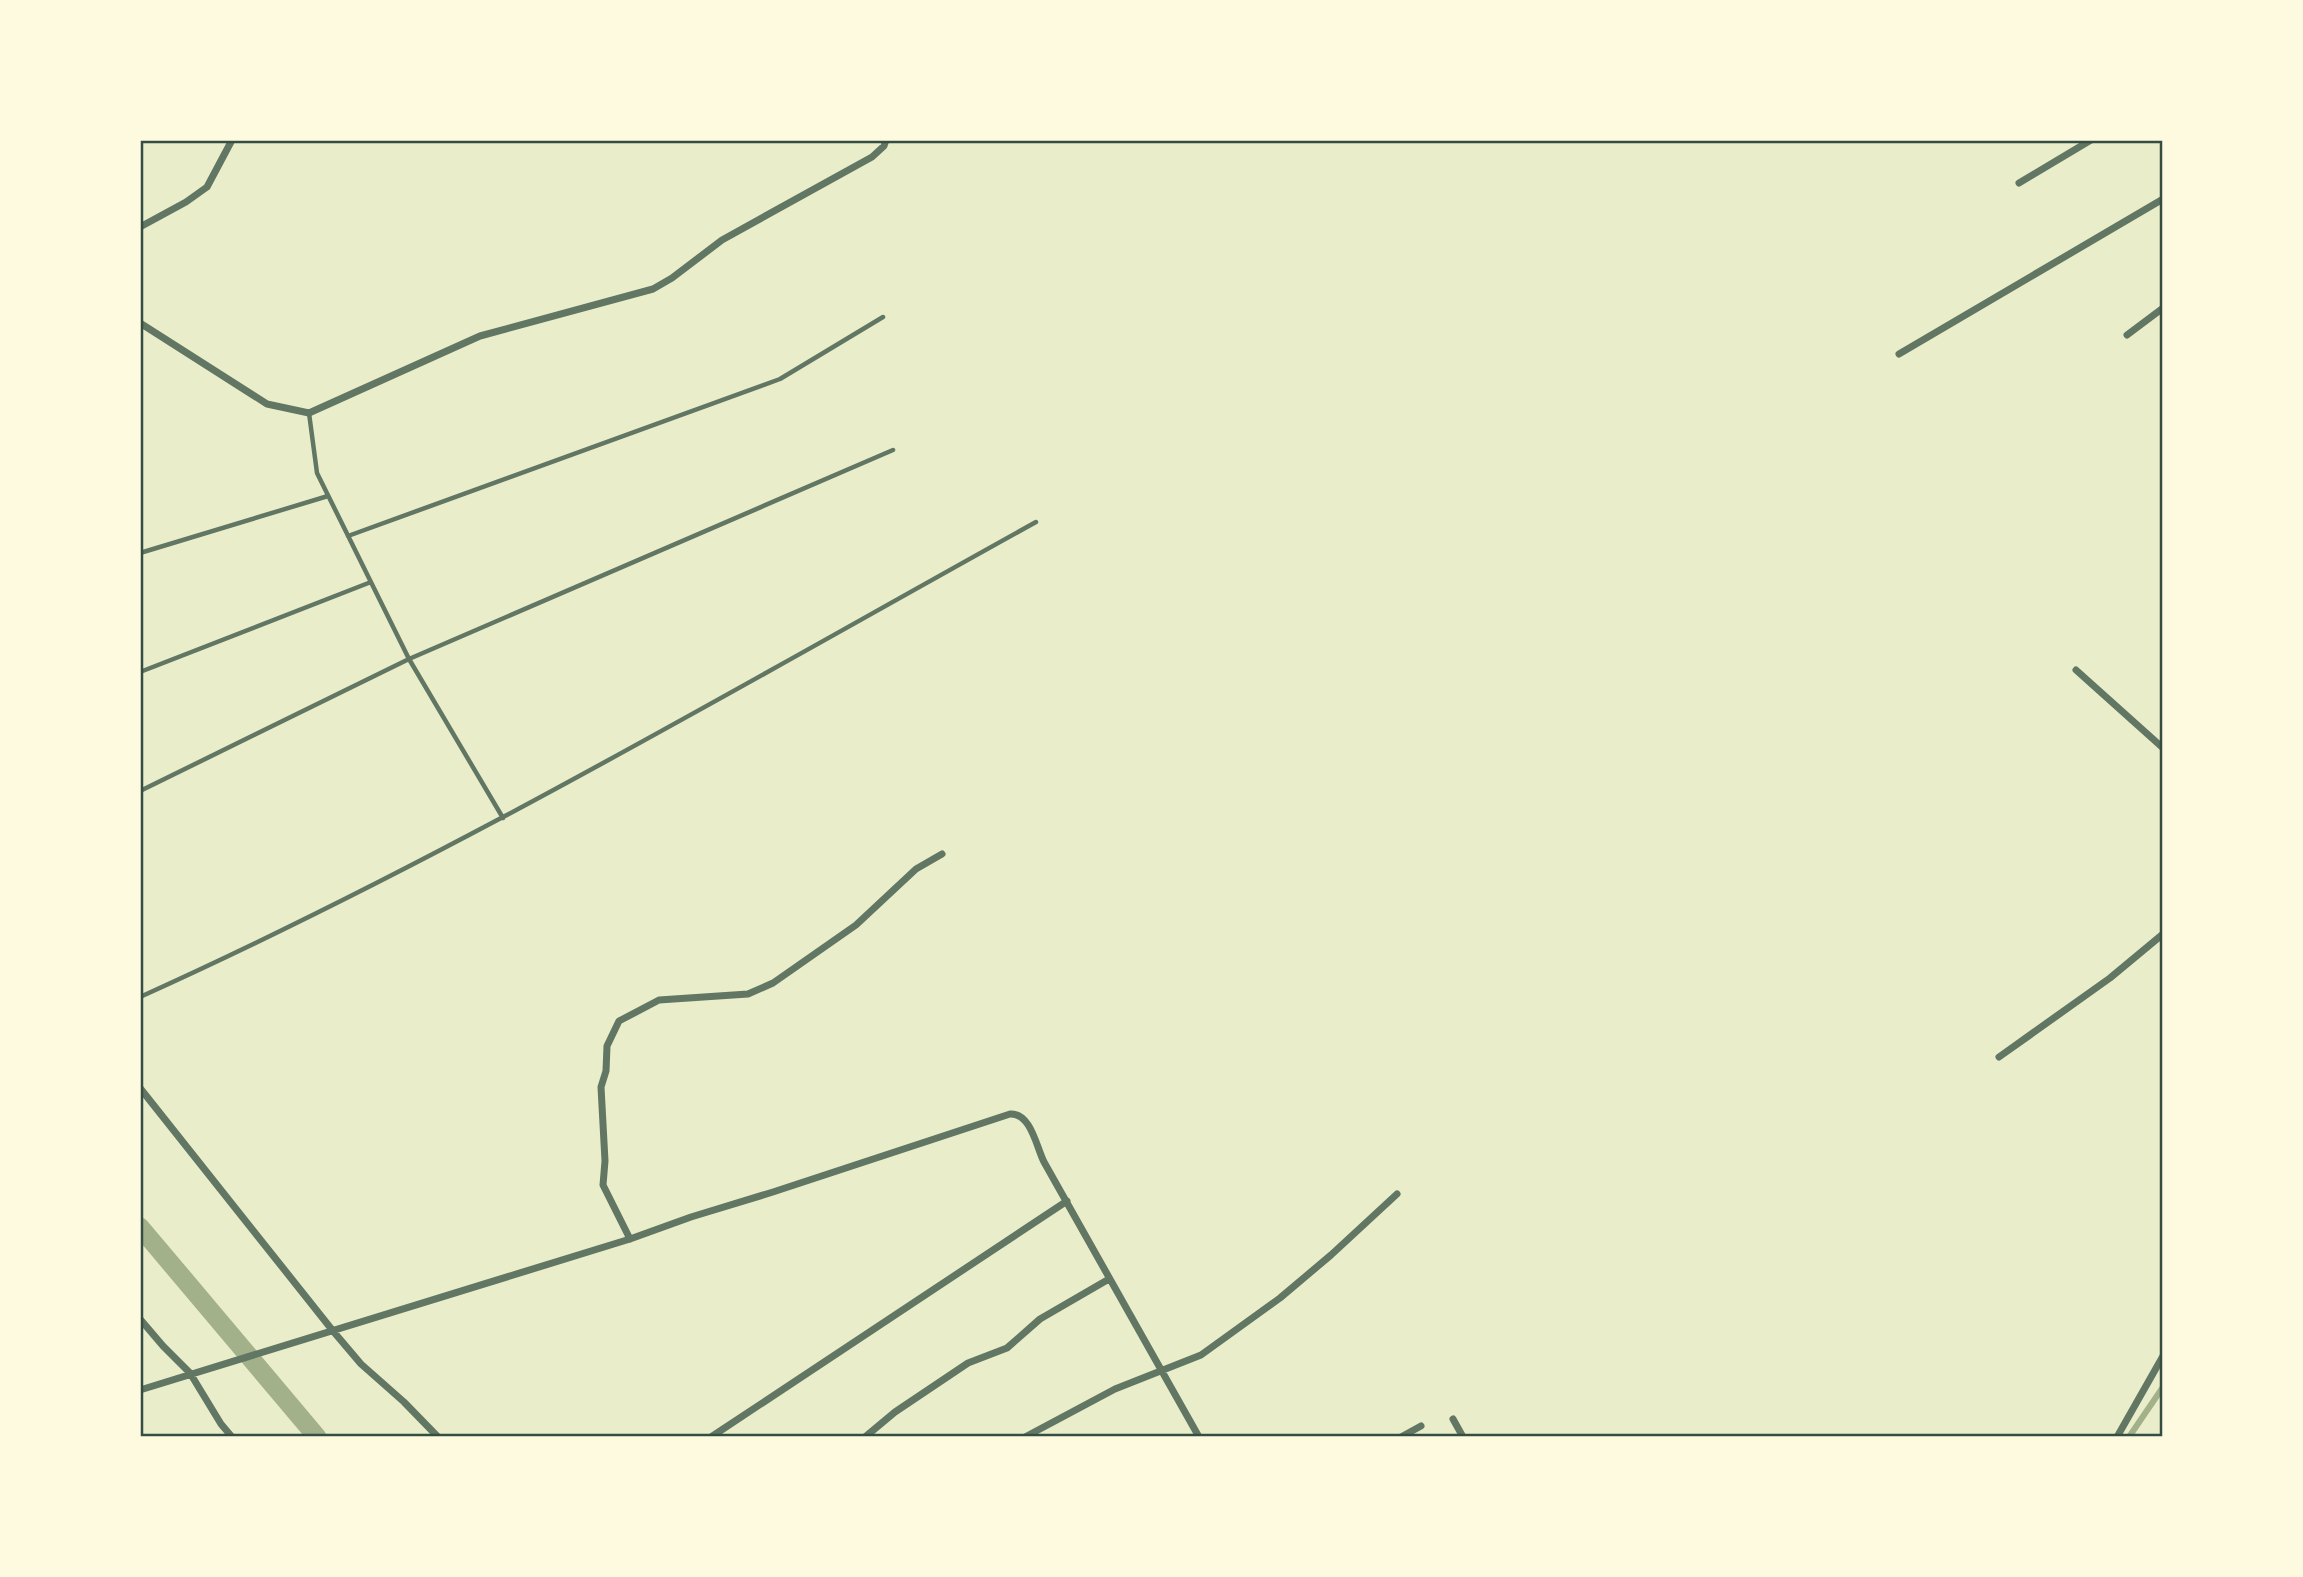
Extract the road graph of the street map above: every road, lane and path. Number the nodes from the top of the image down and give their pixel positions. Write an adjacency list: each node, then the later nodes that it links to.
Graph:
1 (232, 140): 6 (street)
2 (886, 140): 12 (street)
3 (2091, 140): 4 (street)
4 (2019, 183)
5 (2163, 199): 11 (street)
6 (140, 228)
7 (2163, 308): 10 (street)
8 (883, 317): 16 (lane)
9 (140, 323): 12 (street)
10 (2127, 335)
11 (1899, 354)
12 (309, 413): 14 (lane)
13 (893, 450): 19 (lane)
14 (328, 496): 16 (lane); 17 (lane)
15 (1036, 522): 24 (lane)
16 (348, 536): 18 (lane)
17 (140, 553)
18 (371, 582): 19 (lane); 21 (lane)
19 (409, 659): 23 (lane); 24 (lane)
20 (2076, 670): 22 (street)
21 (140, 672)
22 (2163, 748)
23 (140, 791)
24 (503, 818): 27 (lane)
25 (942, 854): 32 (street)
26 (2163, 934): 28 (street)
27 (140, 997)
28 (2000, 1057)
29 (140, 1088): 35 (street)
30 (1397, 1194): 37 (street)
31 (1067, 1201): 32 (street); 33 (street); 44 (street)
32 (630, 1239): 35 (street)
33 (1109, 1279): 37 (street); 45 (street)
34 (140, 1319): 38 (street)
35 (333, 1331): 38 (street); 43 (street)
36 (2163, 1356): 50 (street)
37 (1161, 1372): 46 (street); 47 (street)
38 (190, 1373): 39 (street); 42 (street)
39 (140, 1390)
40 (1453, 1419): 49 (street)
41 (1420, 1426): 48 (street)
42 (232, 1437)
43 (438, 1437)
44 (710, 1437)
45 (865, 1437)
46 (1025, 1437)
47 (1199, 1437)
48 (1401, 1437)
49 (1463, 1437)
50 (2117, 1437)

